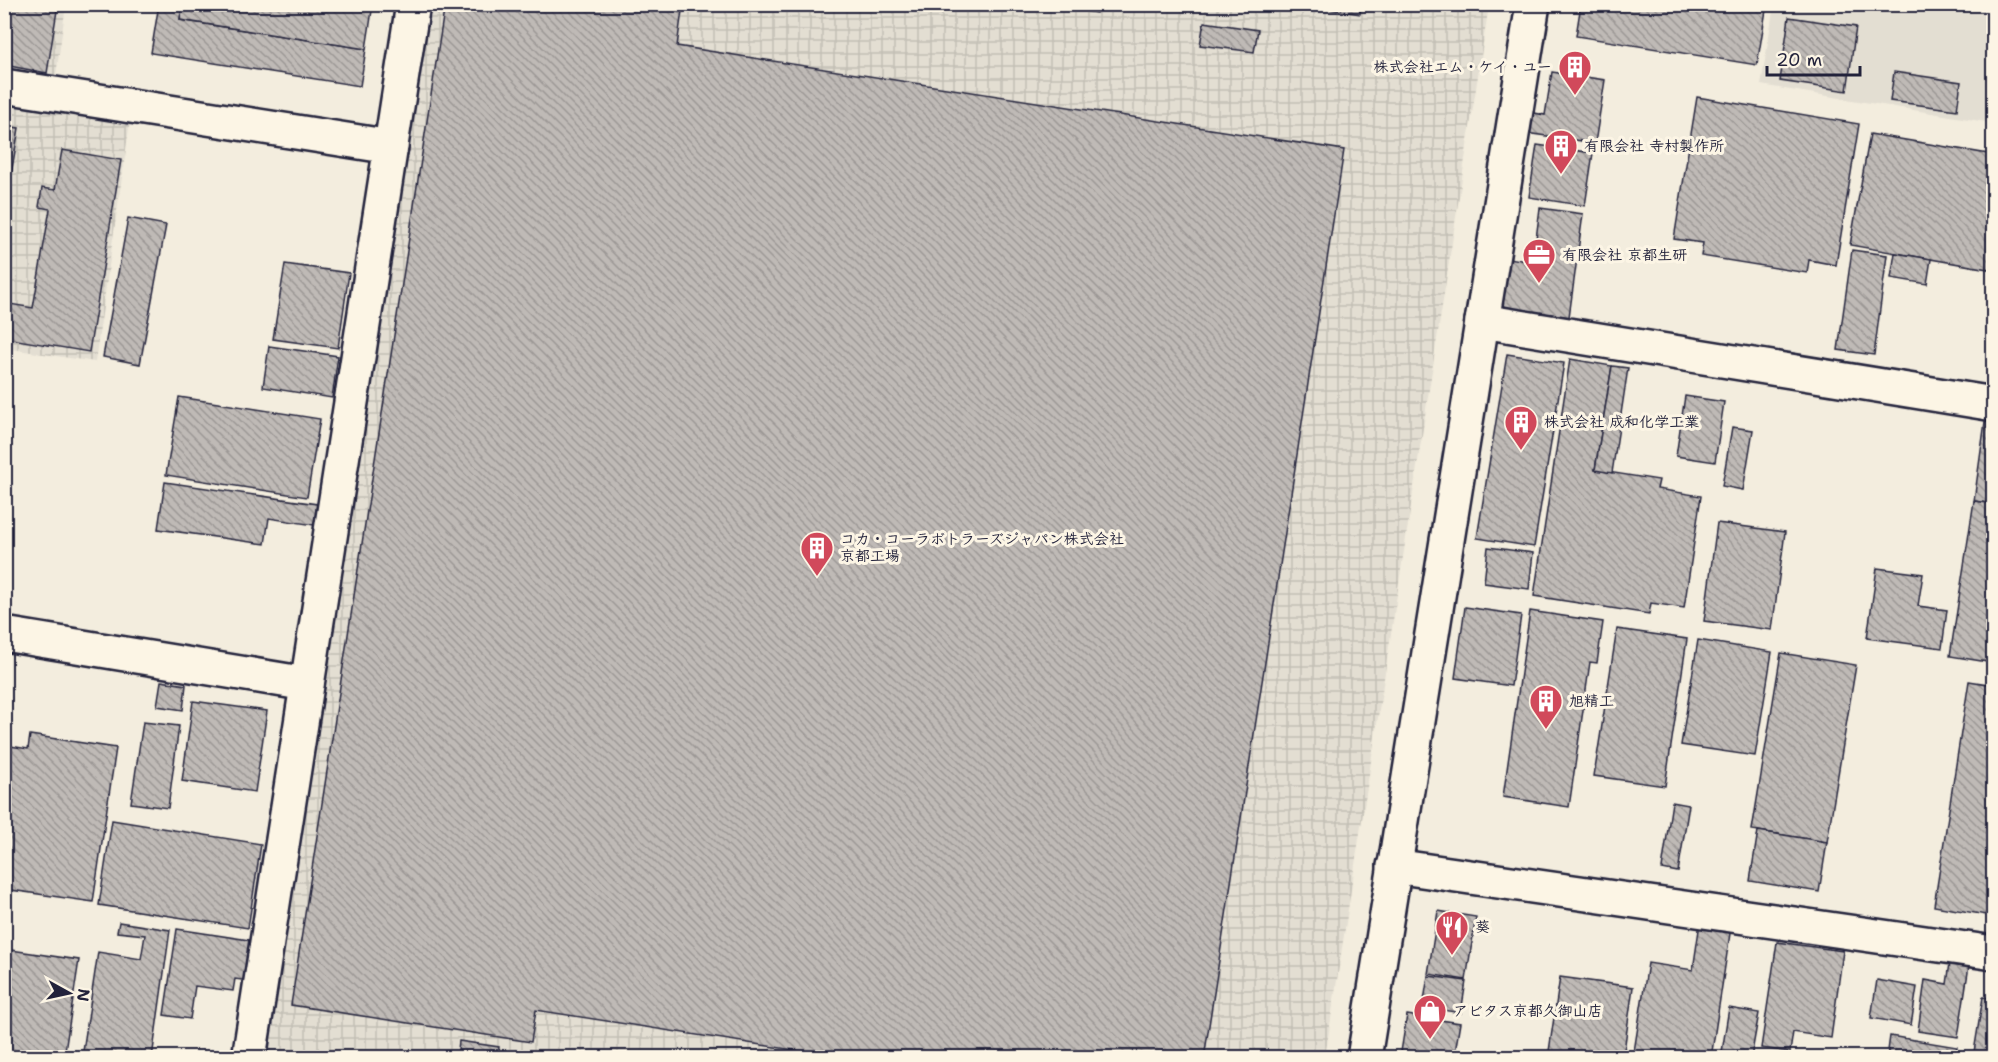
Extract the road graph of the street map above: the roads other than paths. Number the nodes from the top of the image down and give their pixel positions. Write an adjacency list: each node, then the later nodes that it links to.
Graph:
1 (413, 4): 4 (street)
2 (1533, 4): 5 (street)
3 (4, 86): 4 (street)
4 (391, 147): 8 (street)
5 (1482, 321): 6 (street); 9 (street)
6 (1994, 404)
7 (4, 634): 8 (street)
8 (307, 684): 11 (street)
9 (1394, 866): 10 (street); 12 (street)
10 (1994, 953)
11 (249, 1058)
12 (1364, 1058)

